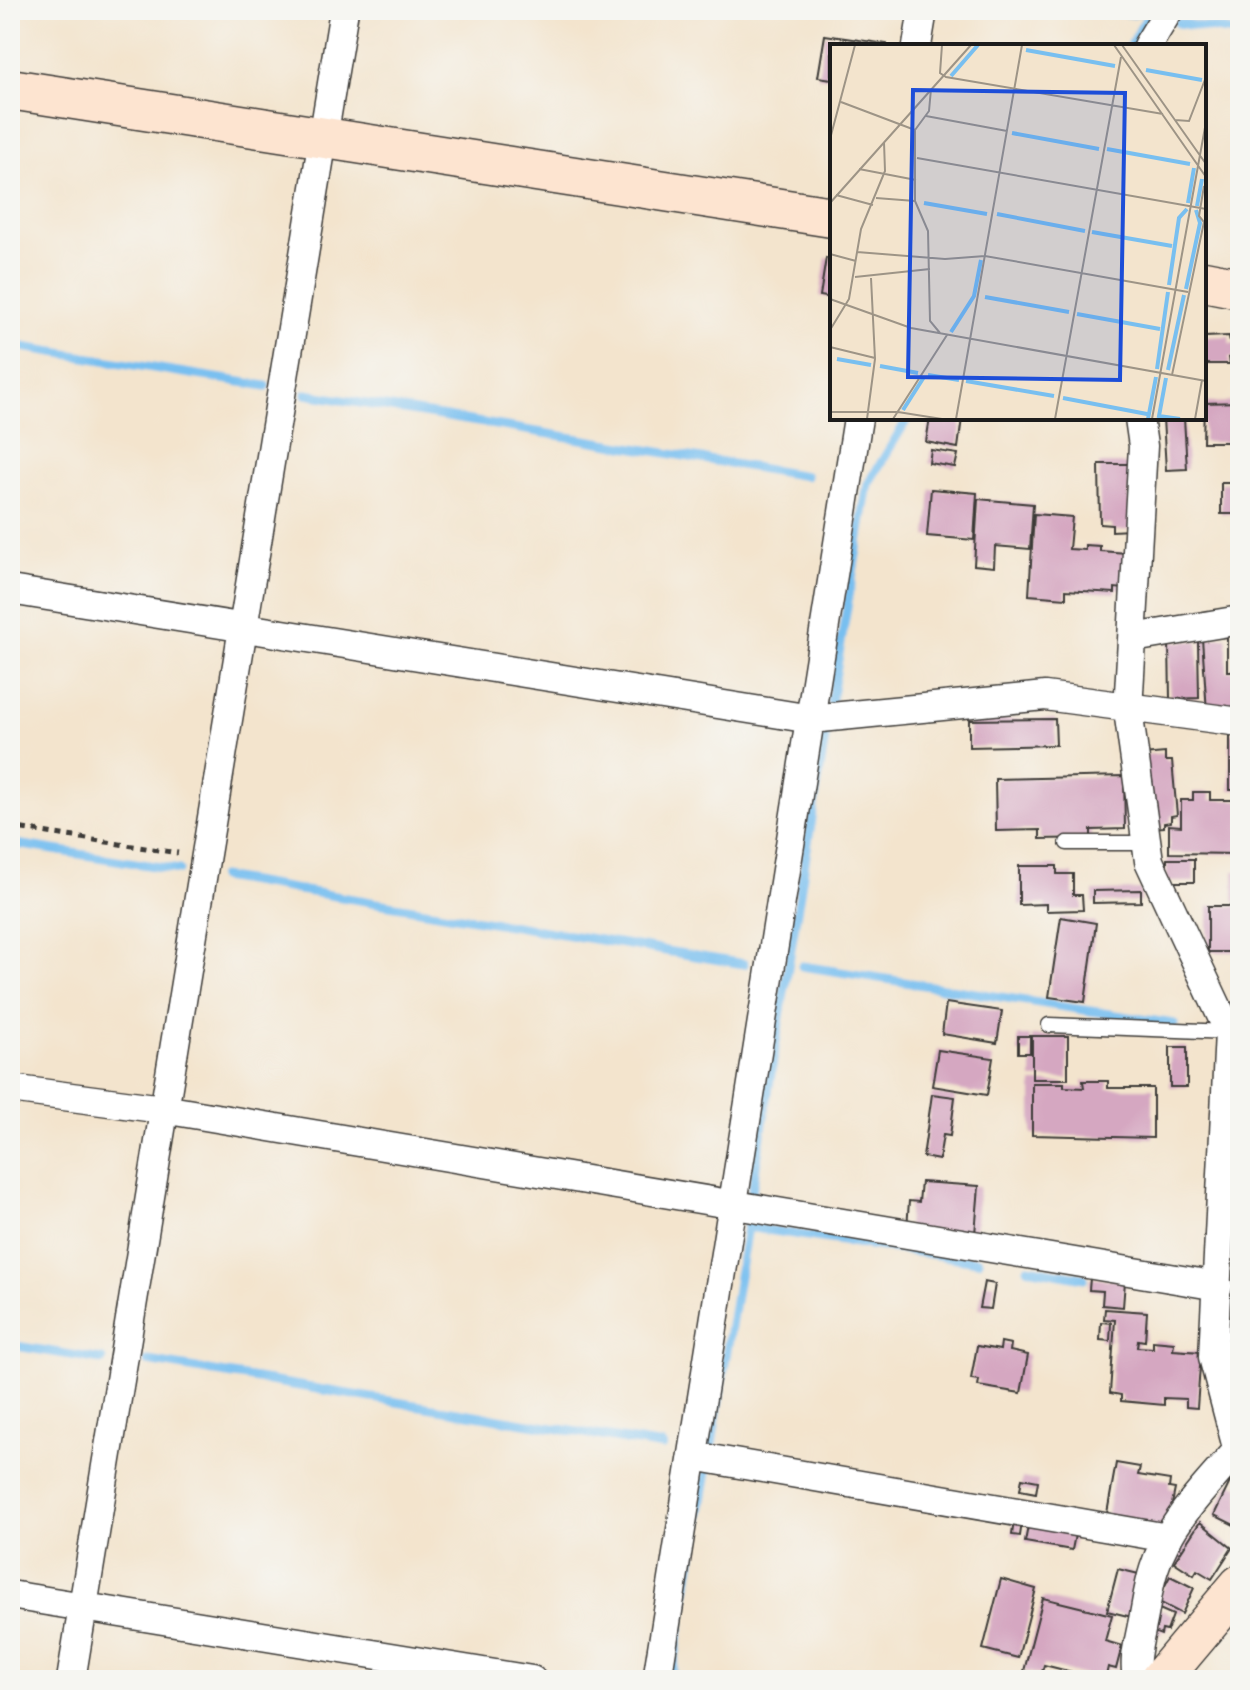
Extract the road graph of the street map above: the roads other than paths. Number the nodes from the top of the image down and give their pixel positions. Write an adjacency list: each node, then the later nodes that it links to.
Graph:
1 (344, 10): 7 (street)
2 (923, 10): 4 (street)
3 (1169, 10): 5 (street)
4 (917, 44)
5 (1148, 44)
6 (10, 89): 7 (street)
7 (325, 140): 8 (street); 15 (street)
8 (830, 217)
9 (1206, 281): 10 (street)
10 (1240, 288)
11 (858, 420): 18 (street)
12 (1139, 420): 16 (street)
13 (10, 590): 15 (street)
14 (1240, 620): 16 (street)
15 (241, 628): 18 (street); 25 (street)
16 (1133, 638): 17 (street)
17 (1128, 710): 18 (street); 19 (street); 21 (street)
18 (811, 719): 27 (street)
19 (1240, 722)
20 (1067, 843): 21 (lane)
21 (1147, 843): 23 (street)
22 (1049, 1025): 23 (lane)
23 (1234, 1032): 26 (street)
24 (10, 1089): 25 (street)
25 (163, 1109): 27 (street); 34 (street)
26 (1231, 1160): 28 (street)
27 (734, 1204): 28 (street); 29 (street)
28 (1218, 1286): 30 (street)
29 (693, 1456): 31 (street); 37 (street)
30 (1238, 1456): 31 (street)
31 (1168, 1538): 38 (street)
32 (1240, 1585): 39 (street)
33 (10, 1595): 34 (street)
34 (84, 1607): 35 (street); 36 (street)
35 (71, 1680)
36 (532, 1680)
37 (657, 1680)
38 (1138, 1680)
39 (1160, 1680)

